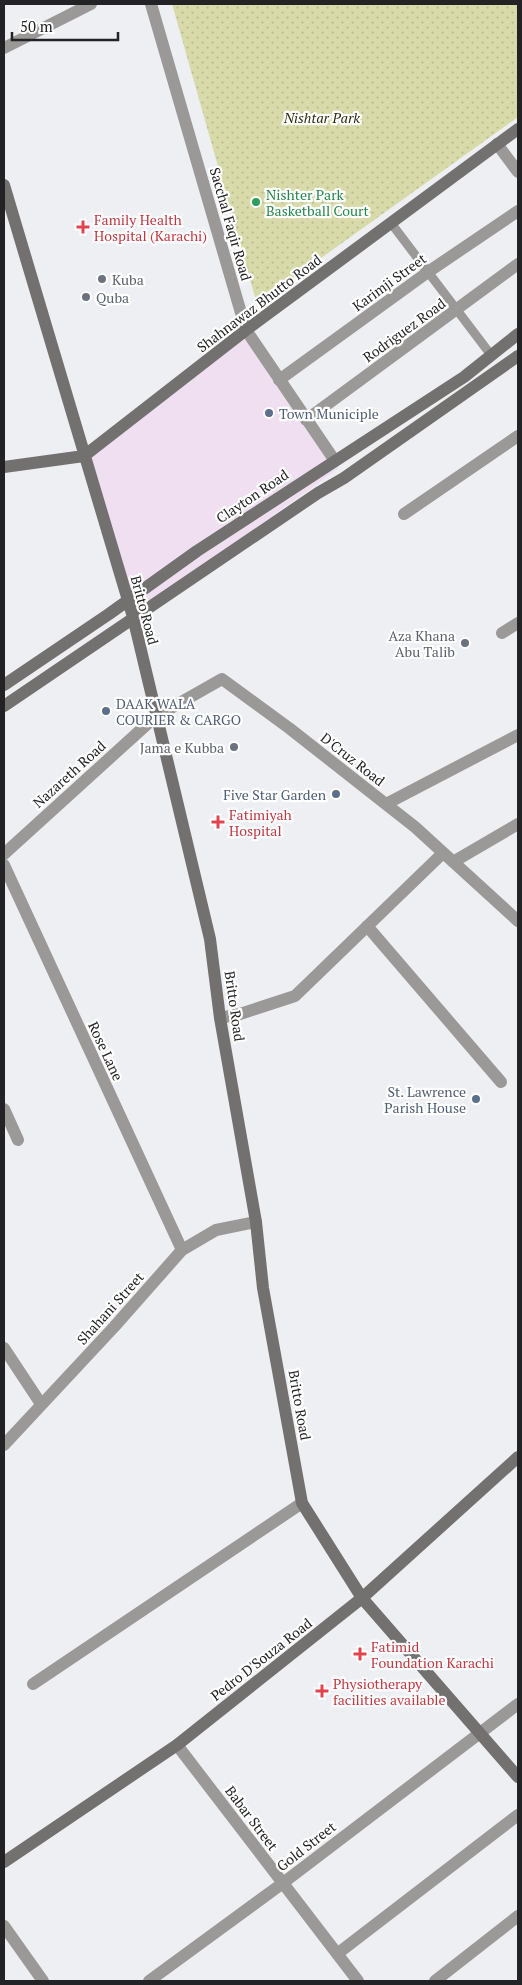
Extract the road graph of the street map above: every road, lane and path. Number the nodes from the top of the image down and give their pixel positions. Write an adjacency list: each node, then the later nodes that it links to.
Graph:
1 (91, 4): 3 (street)
2 (151, 4): 13 (street, Sacchal Faqir Road)
3 (4, 48)
4 (518, 128): 5 (street, Shahnawaz Bhutto Road)
5 (497, 144): 6 (street); 9 (street, Shahnawaz Bhutto Road)
6 (518, 172)
7 (4, 185): 20 (street, Britto Road)
8 (518, 211): 11 (street, Karimji Street)
9 (391, 222): 11 (lane); 13 (street, Shahnawaz Bhutto Road)
10 (518, 264): 12 (street, Rodriguez Road)
11 (428, 272): 12 (lane); 17 (street, Karimji Street)
12 (457, 310): 15 (lane); 18 (street, Rodriguez Road)
13 (246, 330): 17 (street, Sacchal Faqir Road); 20 (street, Shahnawaz Bhutto Road)
14 (518, 334): 15 (street, Clayton Road)
15 (491, 355): 21 (street, Clayton Road)
16 (518, 356): 25 (street)
17 (279, 380): 18 (street, Sacchal Faqir Road)
18 (306, 420): 21 (street, Sacchal Faqir Road)
19 (518, 436): 23 (street)
20 (84, 456): 22 (street, Shahnawaz Bhutto Road); 24 (street, Britto Road)
21 (335, 461): 24 (street, Clayton Road)
22 (4, 468)
23 (404, 514)
24 (127, 600): 25 (street, Britto Road); 28 (street, Clayton Road)
25 (133, 617): 29 (street); 30 (street, Britto Road)
26 (518, 623): 27 (street)
27 (502, 633)
28 (4, 685)
29 (4, 706)
30 (155, 717): 32 (street, D'Cruz Road); 35 (street, Nazareth Road); 40 (street, Britto Road)
31 (518, 735): 32 (street)
32 (386, 804): 34 (street, D'Cruz Road)
33 (518, 824): 36 (street)
34 (443, 852): 36 (street, D'Cruz Road); 39 (street)
35 (4, 854)
36 (453, 862): 38 (street, D'Cruz Road)
37 (4, 865): 45 (street, Rose Lane)
38 (518, 921)
39 (367, 926): 40 (street); 41 (street)
40 (220, 1018): 44 (street, Britto Road)
41 (501, 1082)
42 (4, 1109): 43 (street)
43 (18, 1140)
44 (256, 1222): 45 (street, Shahani Street); 50 (street, Britto Road)
45 (182, 1250): 47 (street, Shahani Street)
46 (4, 1348): 47 (street)
47 (41, 1404): 48 (street, Shahani Street)
48 (4, 1445)
49 (518, 1457): 51 (street, Pedro D'Souza Road)
50 (302, 1503): 51 (street, Britto Road); 52 (street)
51 (362, 1598): 54 (street, Britto Road); 55 (street, Pedro D'Souza Road)
52 (33, 1684)
53 (518, 1704): 54 (street, Gold Street)
54 (480, 1732): 56 (street, Britto Road); 59 (street, Gold Street)
55 (177, 1745): 58 (street, Pedro D'Souza Road); 59 (street, Babar Street)
56 (518, 1778)
57 (518, 1815): 62 (street)
58 (4, 1862)
59 (283, 1883): 62 (street, Babar Street); 64 (street, Gold Street)
60 (518, 1916): 66 (street)
61 (4, 1926): 63 (street)
62 (337, 1954): 65 (street, Babar Street)
63 (43, 1981)
64 (149, 1981)
65 (358, 1981)
66 (435, 1981)

